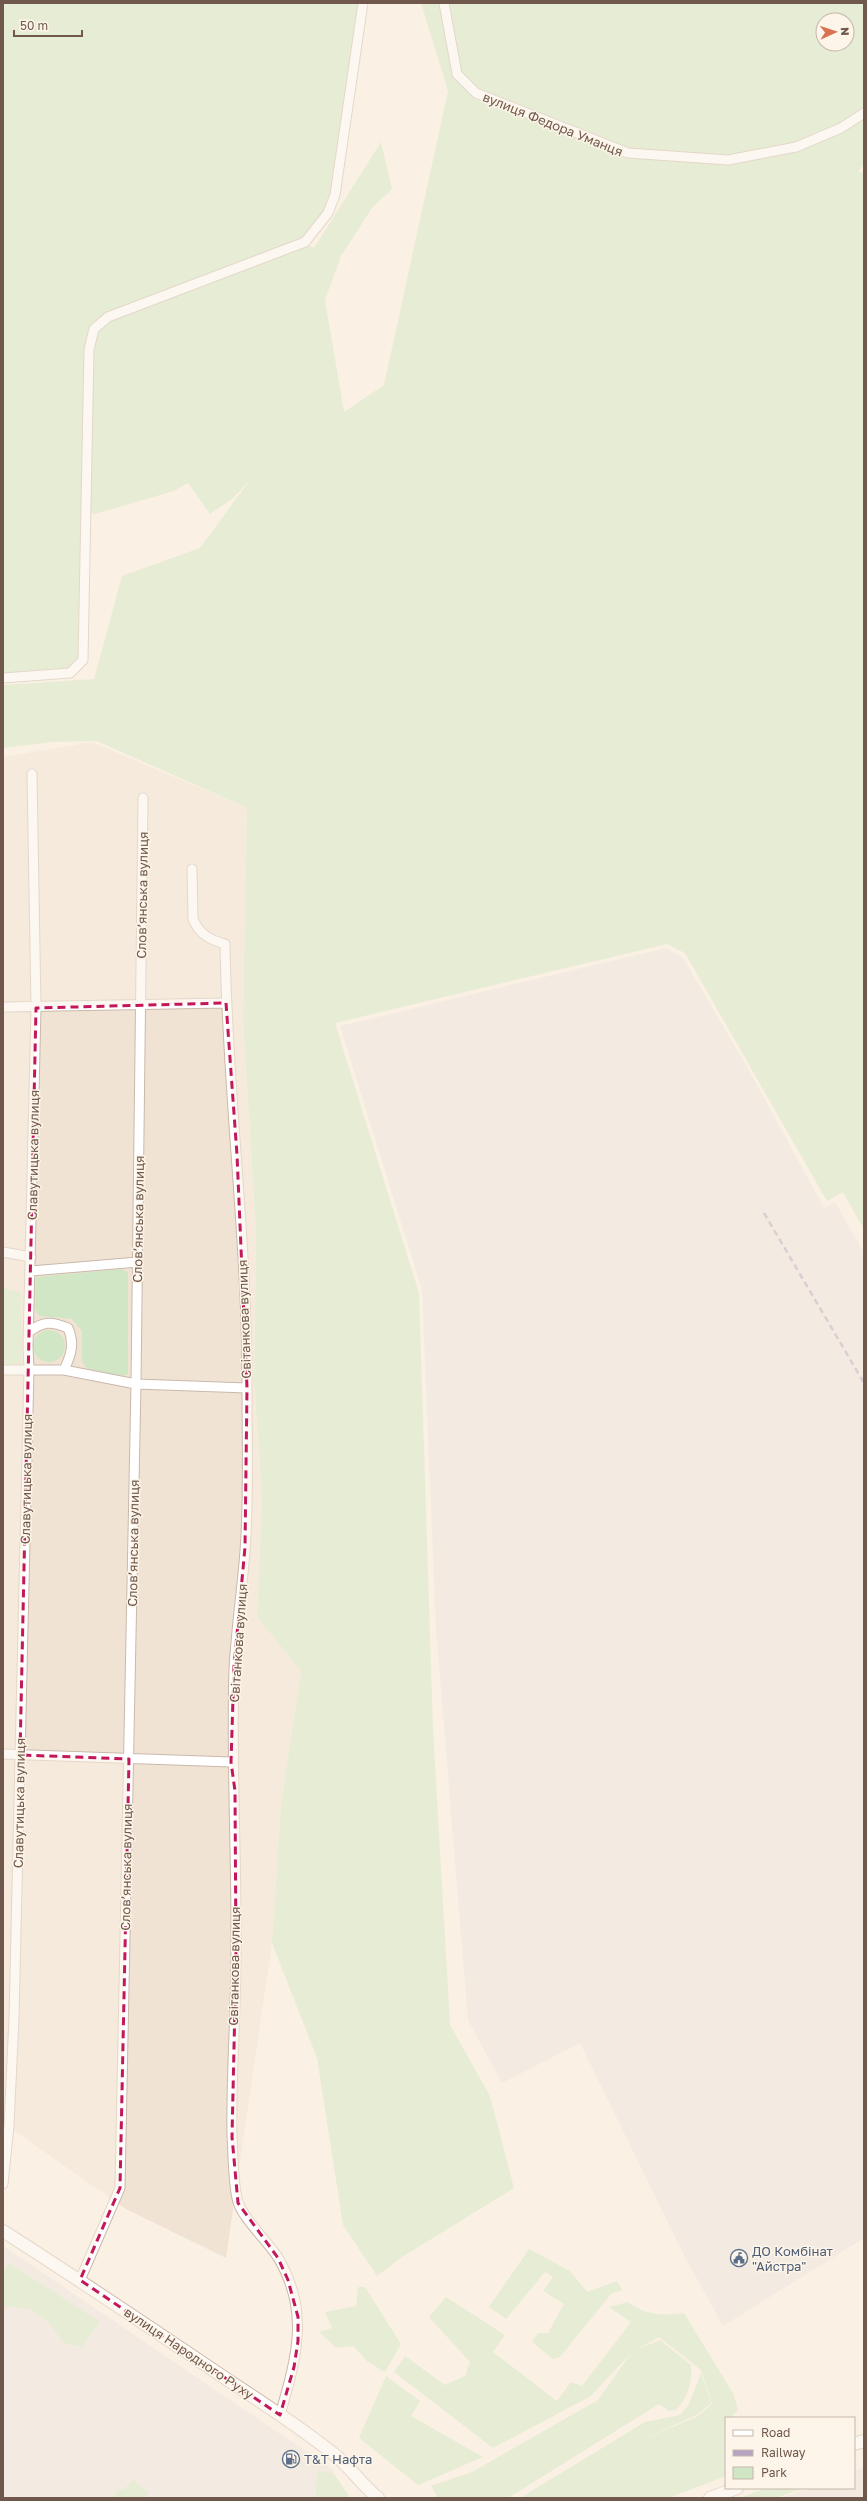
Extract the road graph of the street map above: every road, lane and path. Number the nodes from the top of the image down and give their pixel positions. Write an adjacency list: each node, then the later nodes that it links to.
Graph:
1 (363, 3): 4 (street)
2 (444, 3): 3 (street, вулиця Федора Уманця)
3 (864, 113)
4 (3, 678)
5 (32, 774): 11 (street, Славутицька вулиця)
6 (143, 798): 9 (street, Словʼянська вулиця)
7 (192, 869): 8 (street, Світанкова вулиця)
8 (226, 1003): 9 (street); 21 (street, Світанкова вулиця)
9 (140, 1006): 11 (street); 14 (street, Словʼянська вулиця)
10 (3, 1007): 11 (street)
11 (36, 1008): 13 (street, Славутицька вулиця)
12 (3, 1252): 13 (street)
13 (31, 1257): 15 (street, Славутицька вулиця)
14 (138, 1262): 15 (street); 20 (street, Словʼянська вулиця)
15 (31, 1271): 16 (street, Славутицька вулиця)
16 (29, 1332): 17 (street, Славутицька вулиця); 19 (street)
17 (29, 1368): 18 (street); 19 (street); 23 (street, Славутицька вулиця)
18 (3, 1370)
19 (64, 1370): 20 (street)
20 (136, 1384): 21 (street); 24 (street, Словʼянська вулиця)
21 (247, 1388): 25 (street, Світанкова вулиця)
22 (3, 1754): 23 (street)
23 (20, 1755): 24 (street); 26 (street, Славутицька вулиця)
24 (129, 1759): 25 (street); 28 (street, Словʼянська вулиця)
25 (231, 1762): 29 (street, Світанкова вулиця)
26 (3, 2184)
27 (3, 2231): 28 (main road, вулиця Народного Руху)
28 (80, 2280): 29 (main road, вулиця Народного Руху)
29 (280, 2415): 31 (main road, вулиця Народного Руху)
30 (734, 2489): 33 (main road)
31 (366, 2493): 32 (main road, вулиця Народного Руху)
32 (378, 2498)
33 (710, 2498)

